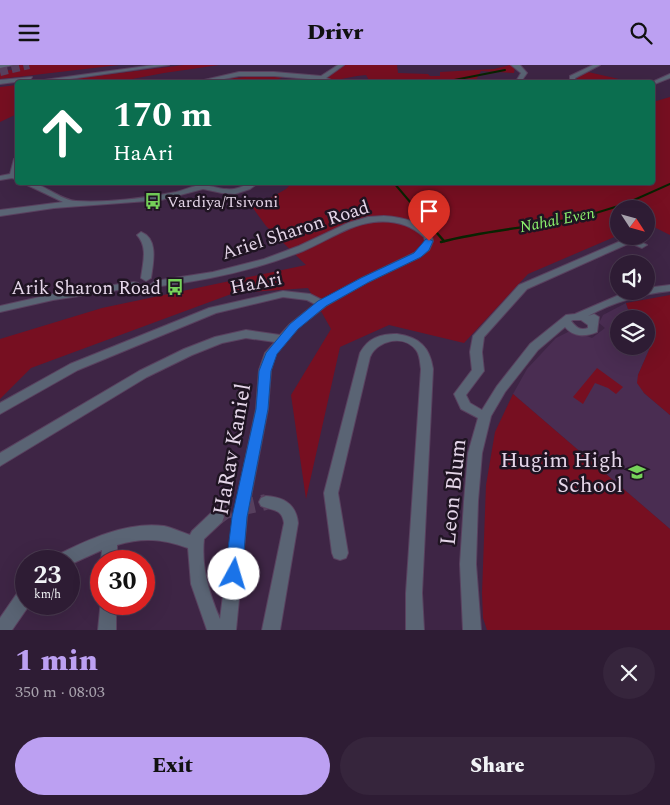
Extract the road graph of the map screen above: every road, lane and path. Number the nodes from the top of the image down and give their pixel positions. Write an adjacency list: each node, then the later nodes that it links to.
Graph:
1 (10, 65): 7 (street)
2 (134, 65): 10 (street)
3 (166, 65): 11 (street)
4 (340, 65): 13 (street)
5 (526, 65): 8 (street)
6 (597, 65): 15 (street)
7 (0, 66)
8 (516, 66): 14 (street)
9 (670, 76): 17 (street)
10 (28, 80)
11 (48, 80)
12 (208, 80): 13 (street)
13 (317, 80)
14 (519, 80)
15 (572, 80)
16 (15, 82): 19 (street)
17 (655, 82)
18 (15, 83): 19 (street)
19 (0, 84)
20 (15, 177): 21 (street)
21 (0, 178)
22 (31, 185): 26 (street)
23 (203, 185): 26 (street)
24 (208, 185): 25 (street)
25 (250, 185)
26 (71, 204): 27 (street)
27 (0, 213)
28 (141, 235): 30 (street)
29 (619, 245): 44 (street)
30 (146, 278): 31 (street); 32 (street)
31 (158, 283): 32 (street); 34 (street, Ariel Sharon Road)
32 (134, 285): 36 (street)
33 (670, 288): 35 (street)
34 (322, 304): 42 (street); 43 (street, HaAri)
35 (601, 305): 37 (street); 39 (street)
36 (0, 309)
37 (579, 316): 38 (street, Leon Blum); 39 (street)
38 (566, 322): 40 (street); 41 (street, Leon Blum)
39 (592, 323): 40 (street, Leon Blum)
40 (575, 331): 41 (street, Leon Blum)
41 (550, 336): 44 (street, Leon Blum)
42 (282, 339): 45 (street); 59 (street, HaRav Kaniel)
43 (0, 409)
44 (485, 416): 55 (street, Leon Blum)
45 (0, 460)
46 (266, 502): 60 (street)
47 (217, 517): 49 (street)
48 (110, 540): 49 (street); 50 (street); 51 (street)
49 (195, 544): 58 (street)
50 (110, 550)
51 (80, 551)
52 (340, 553): 61 (street)
53 (15, 611): 56 (street)
54 (108, 615): 57 (street)
55 (473, 626)
56 (2, 630)
57 (107, 630)
58 (216, 630)
59 (227, 630)
60 (271, 630)
61 (415, 630)

